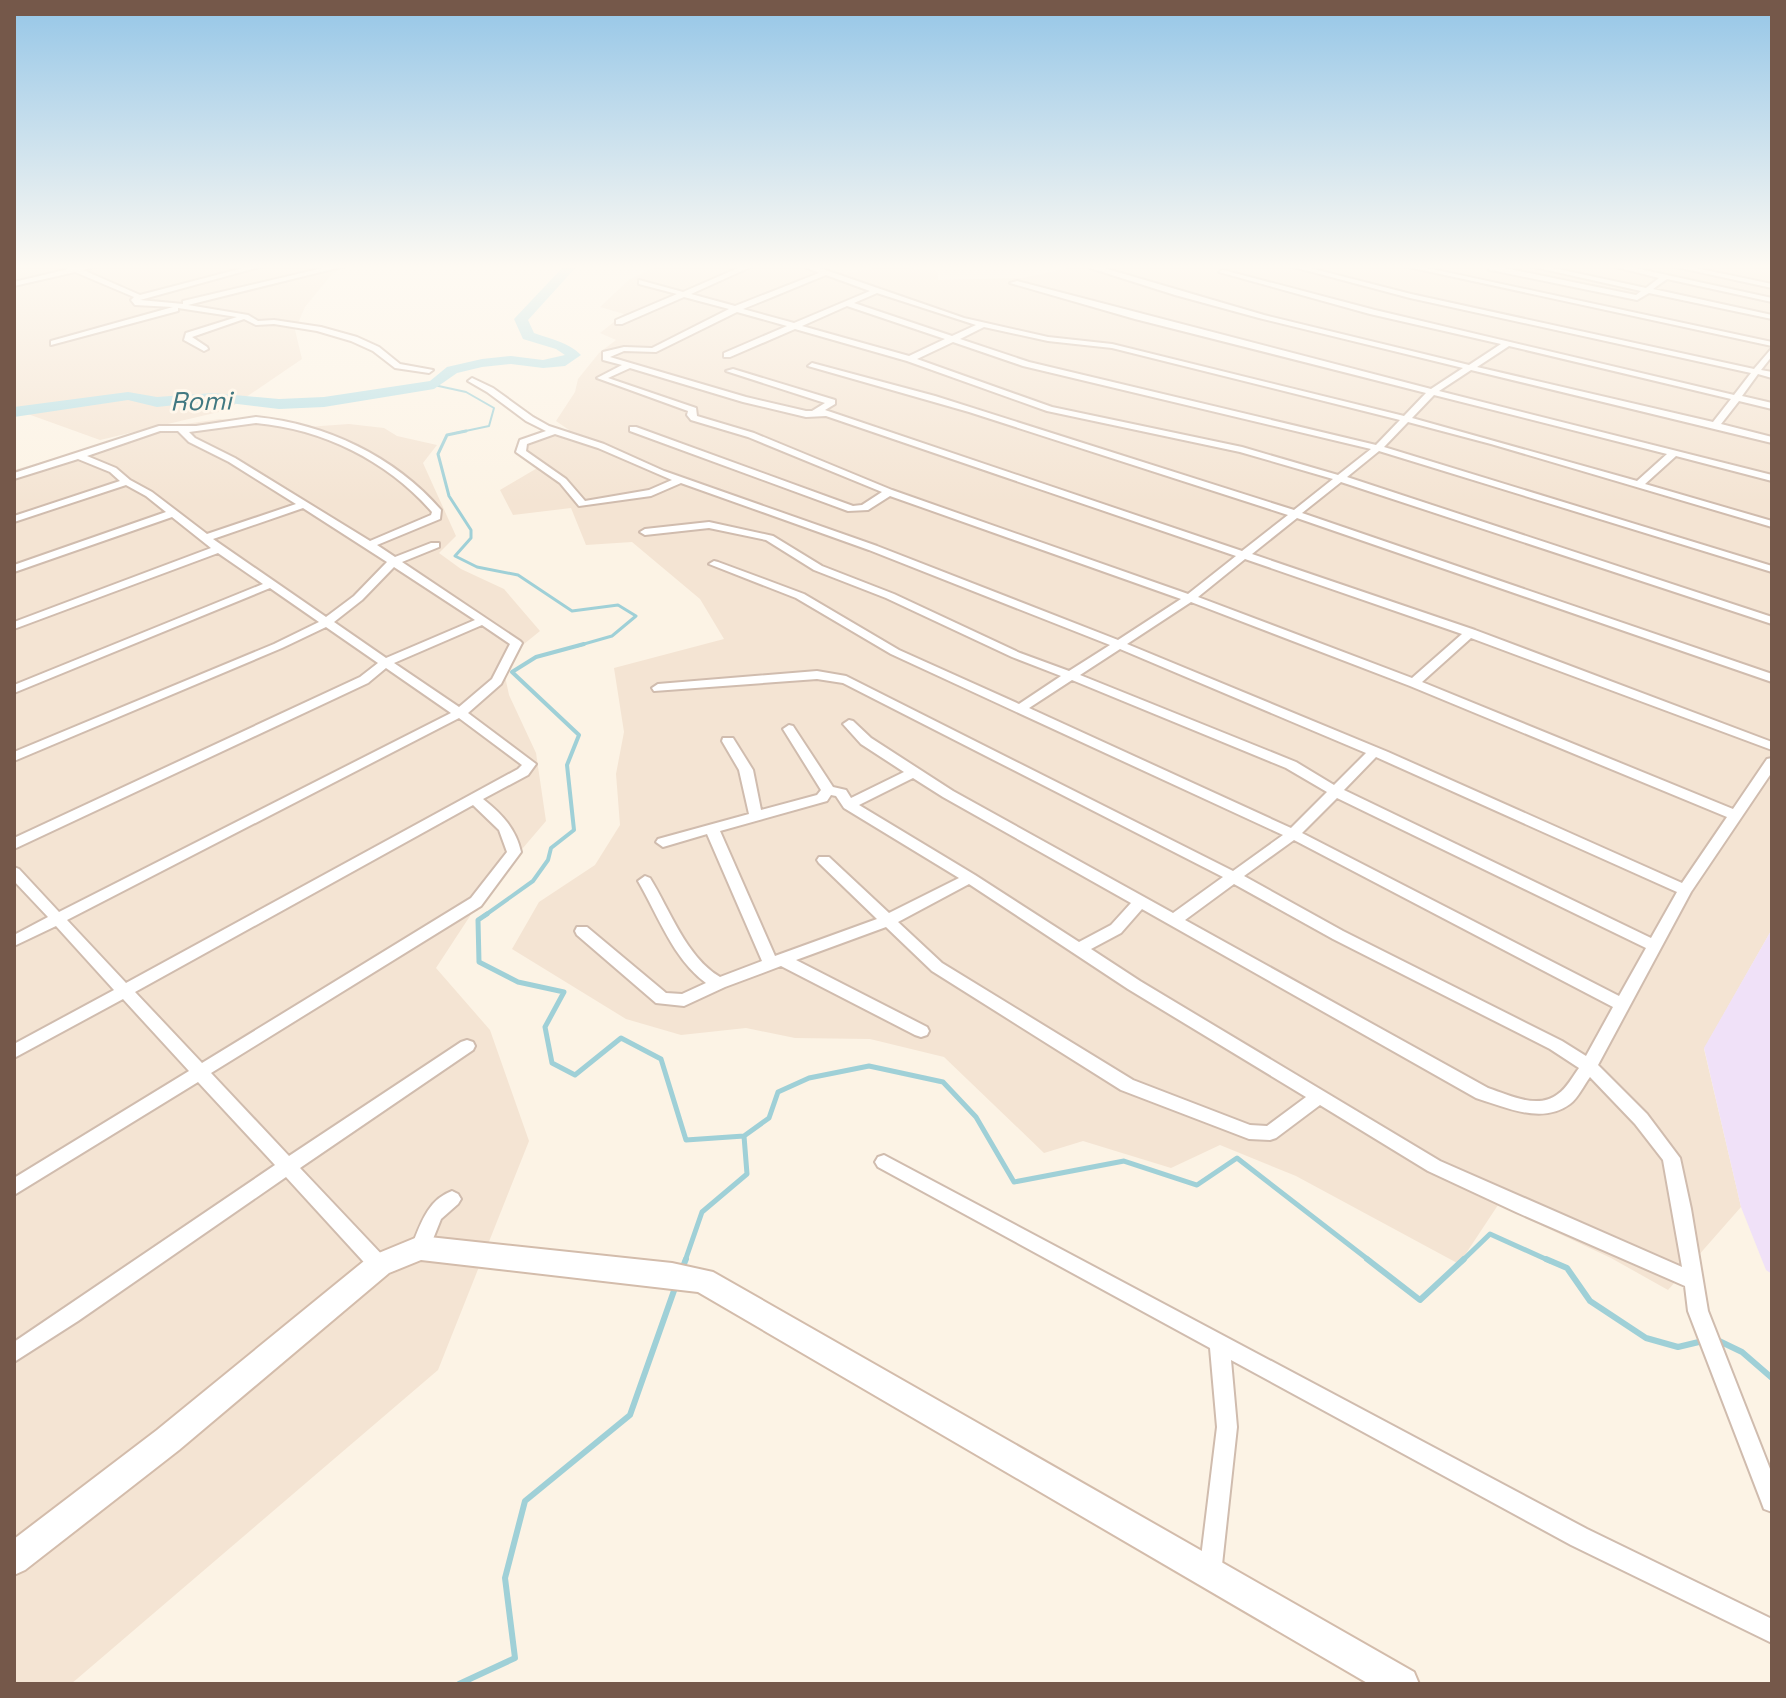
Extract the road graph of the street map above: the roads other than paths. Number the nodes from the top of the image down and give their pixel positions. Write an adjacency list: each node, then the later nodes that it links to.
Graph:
1 (197, 344): 15 (street)
2 (364, 344): 21 (street)
3 (665, 344): 18 (street)
4 (752, 344): 16 (street)
5 (859, 344): 17 (street)
6 (944, 344): 17 (street)
7 (967, 344): 36 (street)
8 (1096, 344): 30 (street)
9 (1247, 344): 26 (street)
10 (1380, 344): 20 (street)
11 (1507, 344): 20 (street)
12 (1508, 344): 27 (street)
13 (1634, 344): 23 (street)
14 (1772, 347): 23 (street)
15 (204, 349)
16 (727, 355)
17 (910, 359): 40 (street)
18 (629, 365): 29 (street); 45 (street)
19 (812, 366): 48 (street)
20 (1470, 366): 26 (street); 31 (street)
21 (429, 370)
22 (730, 371): 29 (street)
23 (1758, 371): 24 (street); 27 (street)
24 (1772, 375)
25 (472, 381): 34 (street)
26 (1433, 391): 30 (street); 37 (street)
27 (1739, 398): 28 (street); 31 (street)
28 (1772, 406)
29 (812, 414): 56 (street)
30 (1406, 419): 36 (street); 44 (street)
31 (1716, 425): 35 (street)
32 (633, 429): 45 (street)
33 (182, 430): 38 (street); 46 (street); 53 (street)
34 (555, 431): 42 (street); 42 (street)
35 (1772, 440)
36 (1378, 448): 40 (street); 60 (street)
37 (1675, 452): 41 (street); 44 (street)
38 (82, 457): 39 (street); 43 (street)
39 (14, 476)
40 (1339, 478): 48 (street); 64 (street)
41 (1772, 478)
42 (680, 480): 68 (street)
43 (127, 482): 47 (street); 49 (street)
44 (1638, 485): 50 (street)
45 (889, 492): 62 (street)
46 (303, 505): 52 (street); 53 (street)
47 (173, 513): 52 (street); 59 (street)
48 (1293, 513): 56 (street); 71 (street)
49 (14, 519)
50 (1772, 524)
51 (645, 532): 70 (street)
52 (206, 538): 55 (street)
53 (369, 545): 57 (street)
54 (435, 545): 57 (street)
55 (219, 549): 61 (street); 66 (street)
56 (1244, 553): 62 (street); 67 (street)
57 (393, 562): 63 (street); 65 (street)
58 (714, 564): 75 (street)
59 (14, 569)
60 (1772, 569)
61 (271, 584): 65 (street); 74 (street)
62 (1190, 598): 68 (street); 72 (street)
63 (483, 621): 69 (street); 76 (street)
64 (1772, 621)
65 (324, 624): 69 (street); 82 (street)
66 (14, 626)
67 (1471, 632): 72 (street); 80 (street)
68 (1116, 643): 70 (street); 81 (street)
69 (386, 662): 76 (street); 94 (street)
70 (1070, 677): 75 (street); 86 (street)
71 (1772, 678)
72 (1414, 683): 89 (street)
73 (658, 688): 97 (street)
74 (14, 689)
75 (1021, 708): 92 (street)
76 (460, 713): 87 (street); 102 (street)
77 (849, 724): 84 (street)
78 (789, 729): 85 (street)
79 (728, 741): 90 (street)
80 (1772, 746)
81 (1374, 752): 86 (street); 100 (street)
82 (14, 757)
83 (1772, 762): 89 (street)
84 (914, 772): 88 (street); 101 (street)
85 (828, 790): 88 (street); 90 (street)
86 (1336, 792): 92 (street); 107 (street)
87 (474, 799): 111 (street); 117 (street)
88 (849, 805): 98 (street)
89 (1734, 815): 100 (street)
90 (756, 817): 91 (street)
91 (712, 829): 93 (street); 109 (street)
92 (1293, 834): 97 (street); 112 (street)
93 (663, 842)
94 (14, 844)
95 (824, 860): 103 (street)
96 (14, 872): 102 (street)
97 (1234, 877): 104 (street); 116 (street)
98 (970, 878): 103 (street); 108 (street)
99 (645, 881): 110 (street)
100 (1685, 890): 107 (street)
101 (1140, 902): 104 (street); 108 (street)
102 (59, 919): 106 (street); 111 (street)
103 (887, 921): 109 (street); 118 (street)
104 (1173, 921): 116 (street)
105 (582, 931): 110 (street)
106 (14, 941)
107 (1655, 946): 112 (street)
108 (1079, 949): 118 (street)
109 (776, 962): 110 (street); 113 (street)
110 (719, 983)
111 (125, 990): 115 (street); 117 (street)
112 (1623, 1005): 116 (street)
113 (921, 1031)
114 (467, 1046): 120 (street)
115 (14, 1052)
116 (1589, 1066): 125 (street)
117 (200, 1074): 120 (street); 121 (street)
118 (1320, 1096): 125 (street)
119 (884, 1162): 126 (street)
120 (284, 1166): 124 (street); 127 (street)
121 (14, 1187)
122 (452, 1199): 123 (street)
123 (420, 1248): 124 (street); 130 (street)
124 (379, 1265): 129 (street)
125 (1693, 1281): 128 (street)
126 (1220, 1346): 130 (street); 131 (street)
127 (14, 1353)
128 (1772, 1501)
129 (14, 1559)
130 (1210, 1575): 132 (street)
131 (1772, 1631)
132 (1402, 1684)

